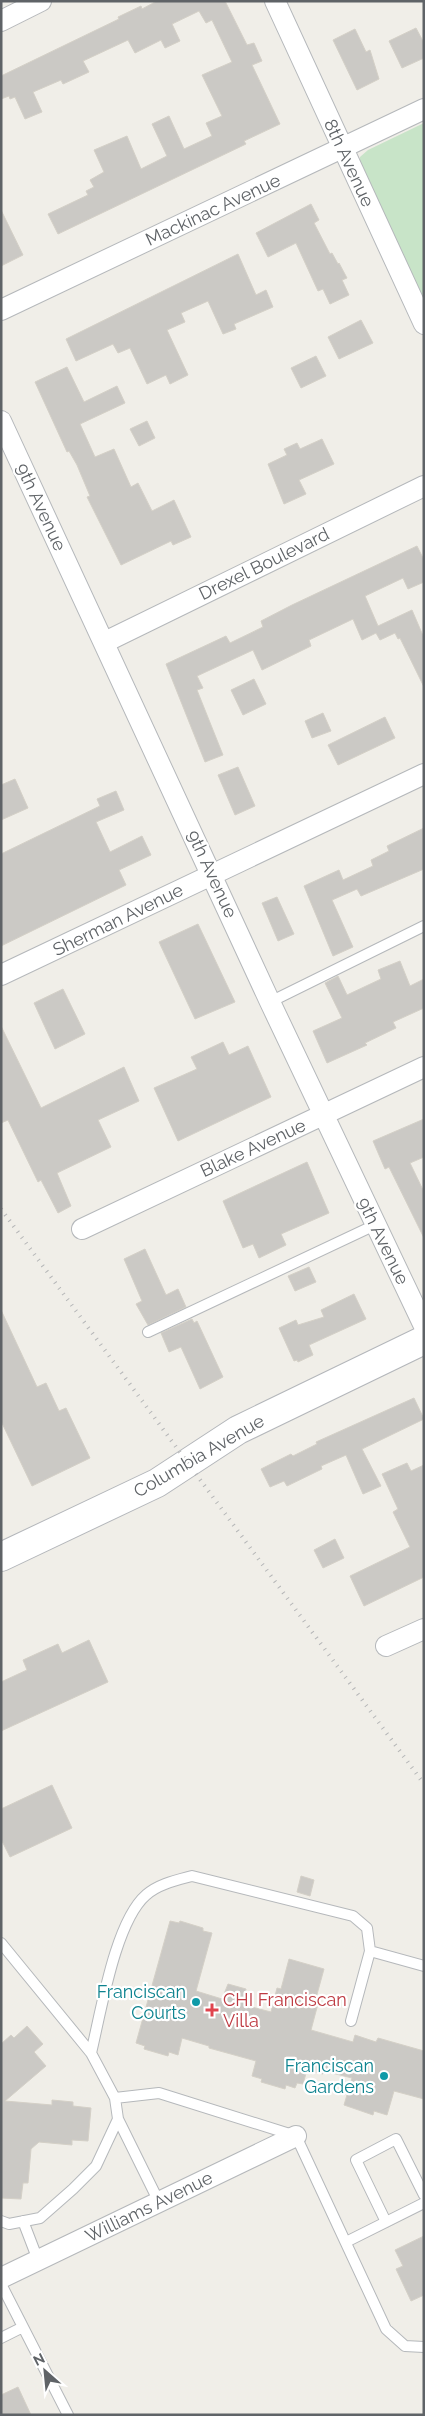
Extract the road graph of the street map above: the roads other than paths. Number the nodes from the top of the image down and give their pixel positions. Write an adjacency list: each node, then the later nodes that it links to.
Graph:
1 (41, 1): 3 (street)
2 (275, 1): 5 (street, 8th Avenue)
3 (1, 21)
4 (424, 108): 5 (street, Mackinac Avenue)
5 (342, 148): 6 (street, Mackinac Avenue); 7 (street, 8th Avenue)
6 (1, 310)
7 (424, 324)
8 (1, 421): 10 (street, 9th Avenue)
9 (424, 486): 10 (street, Drexel Boulevard)
10 (104, 642): 12 (street, 9th Avenue)
11 (424, 774): 12 (street, Sherman Avenue)
12 (212, 874): 14 (street, Sherman Avenue); 15 (street, 9th Avenue)
13 (424, 926): 15 (lane)
14 (1, 975)
15 (270, 1002): 17 (street, 9th Avenue)
16 (424, 1067): 17 (street, Blake Avenue)
17 (323, 1115): 18 (street, 9th Avenue); 19 (street, Blake Avenue)
18 (375, 1225): 20 (street, 9th Avenue); 21 (lane)
19 (82, 1229)
20 (424, 1326)
21 (148, 1332)
22 (424, 1340): 23 (street, Columbia Avenue)
23 (1, 1557)
24 (424, 1629): 25 (street)
25 (386, 1646)
26 (1, 1943): 30 (lane)
27 (370, 1951): 28 (lane); 29 (lane); 30 (lane)
28 (424, 1966)
29 (351, 2020)
30 (91, 2053): 31 (lane)
31 (115, 2098): 32 (lane); 33 (lane)
32 (118, 2119): 35 (lane); 38 (lane)
33 (296, 2136): 35 (street, Williams Avenue); 40 (lane)
34 (424, 2194): 39 (lane)
35 (159, 2202): 41 (street, Williams Avenue)
36 (424, 2203): 39 (lane)
37 (1, 2221): 38 (lane)
38 (23, 2221): 41 (lane)
39 (386, 2222): 40 (lane)
40 (346, 2242): 46 (lane)
41 (38, 2260): 42 (street, Williams Avenue)
42 (1, 2278)
43 (1, 2284): 44 (lane)
44 (23, 2327): 45 (lane); 47 (lane)
45 (1, 2338)
46 (424, 2347)
47 (68, 2415)

